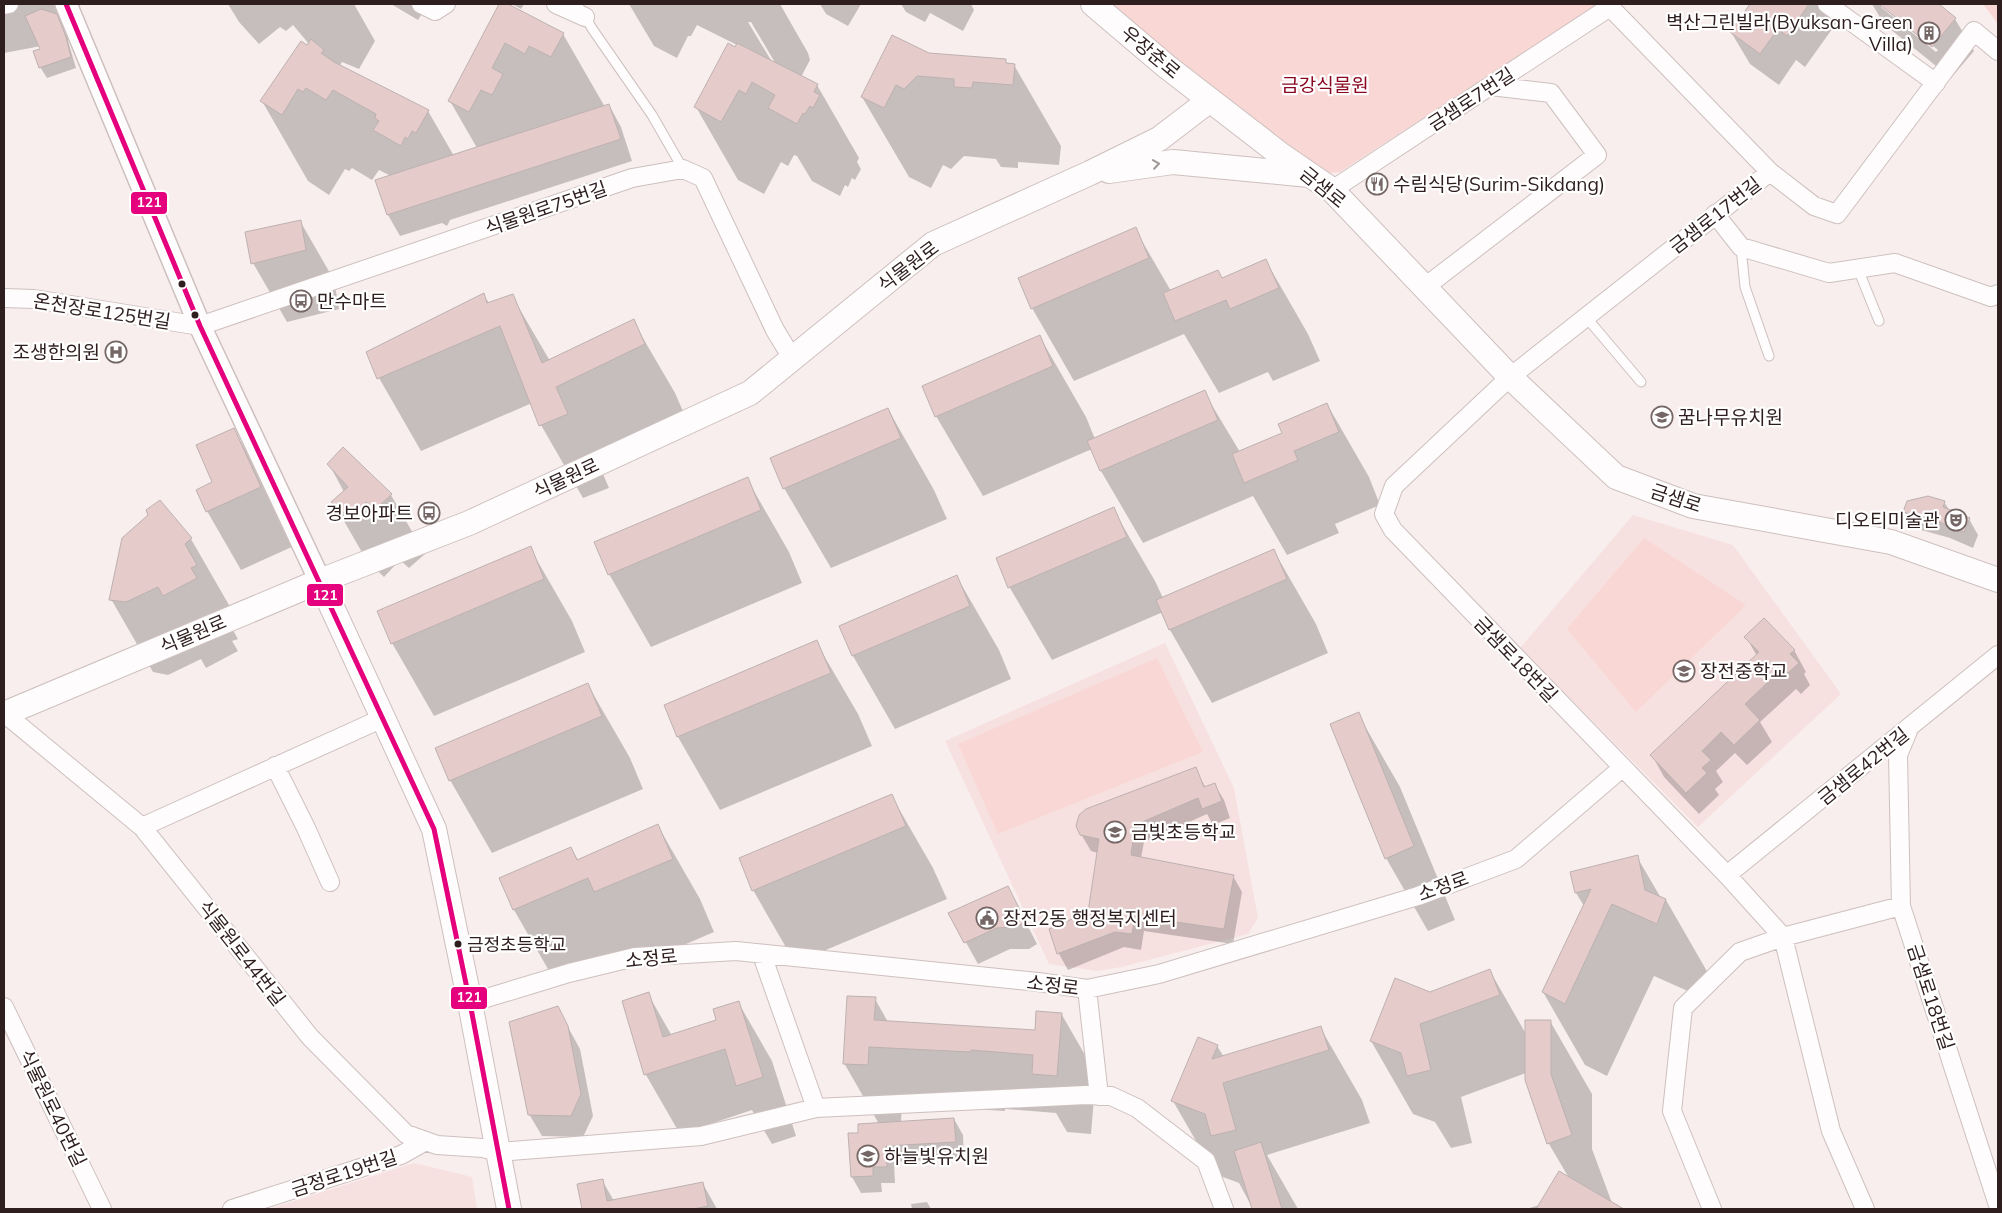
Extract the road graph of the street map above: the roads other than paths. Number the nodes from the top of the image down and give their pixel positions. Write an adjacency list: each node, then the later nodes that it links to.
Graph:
1 (9, 4): 8 (street)
2 (66, 4): 28 (street)
3 (421, 4): 4 (street)
4 (446, 4)
5 (556, 4): 10 (street)
6 (1094, 4): 14 (main road, 우장춘로)
7 (1827, 4): 12 (street)
8 (4, 5)
9 (1611, 6): 13 (street, 금샘로7번길); 16 (street, 금샘로7번길)
10 (581, 10): 15 (lane)
11 (1998, 51): 12 (street, 금샘로17번길)
12 (1936, 83): 16 (street, 금샘로17번길)
13 (1491, 86): 19 (street, 금샘로7번길); 23 (street)
14 (1210, 100): 17 (main road, 식물원로); 18 (main road, 금샘로)
15 (683, 169): 28 (street, 식물원로75번길); 30 (street)
16 (1770, 172): 20 (street, 금샘로17번길)
17 (1090, 173): 18 (main road, 식물원로, one-way to 18); 30 (main road, 식물원로)
18 (1311, 176): 19 (main road, 금샘로)
19 (1332, 190): 23 (main road, 금샘로)
20 (1715, 214): 21 (street); 26 (street, 금샘로17번길)
21 (1742, 247): 22 (street); 29 (lane)
22 (1858, 269): 24 (street); 27 (lane)
23 (1425, 287): 31 (main road, 금샘로)
24 (1998, 294)
25 (4, 298): 28 (street, 온천장로125번길)
26 (1586, 317): 31 (street, 금샘로17번길); 32 (lane)
27 (1879, 321)
28 (200, 326): 34 (street)
29 (1769, 356)
30 (792, 358): 34 (main road, 식물원로)
31 (1510, 377): 33 (main road, 금샘로); 40 (street, 금샘로18번길)
32 (1641, 382)
33 (1998, 580)
34 (320, 581): 36 (main road, 식물원로); 37 (main road)
35 (1998, 655): 38 (street, 금샘로42번길)
36 (4, 714): 41 (street, 식물원로44번길)
37 (383, 718): 39 (street); 48 (main road)
38 (1909, 729): 42 (street, 금샘로42번길); 44 (street, 금샘로18번길)
39 (275, 766): 41 (street); 43 (street)
40 (1622, 768): 42 (street, 금샘로18번길); 47 (street, 소정로)
41 (142, 827): 52 (street, 식물원로44번길)
42 (1726, 875): 45 (street, 금샘로18번길)
43 (330, 882)
44 (1901, 906): 45 (street); 54 (street, 금샘로18번길)
45 (1783, 938): 59 (street); 60 (street, 금샘로18번길)
46 (762, 955): 47 (street, 소정로); 48 (street, 소정로); 51 (street)
47 (1087, 989): 50 (street)
48 (470, 1003): 53 (main road)
49 (4, 1007): 55 (street, 식물원로40번길)
50 (1099, 1096): 51 (street, 식물원로44번길); 58 (street, 식물원로44번길)
51 (816, 1108): 53 (street, 식물원로44번길)
52 (426, 1141): 53 (street, 식물원로44번길); 56 (street, 금정로19번길)
53 (498, 1152): 57 (main road)
54 (1998, 1205)
55 (102, 1209)
56 (232, 1209)
57 (509, 1209)
58 (1224, 1209)
59 (1712, 1209)
60 (1865, 1209)

